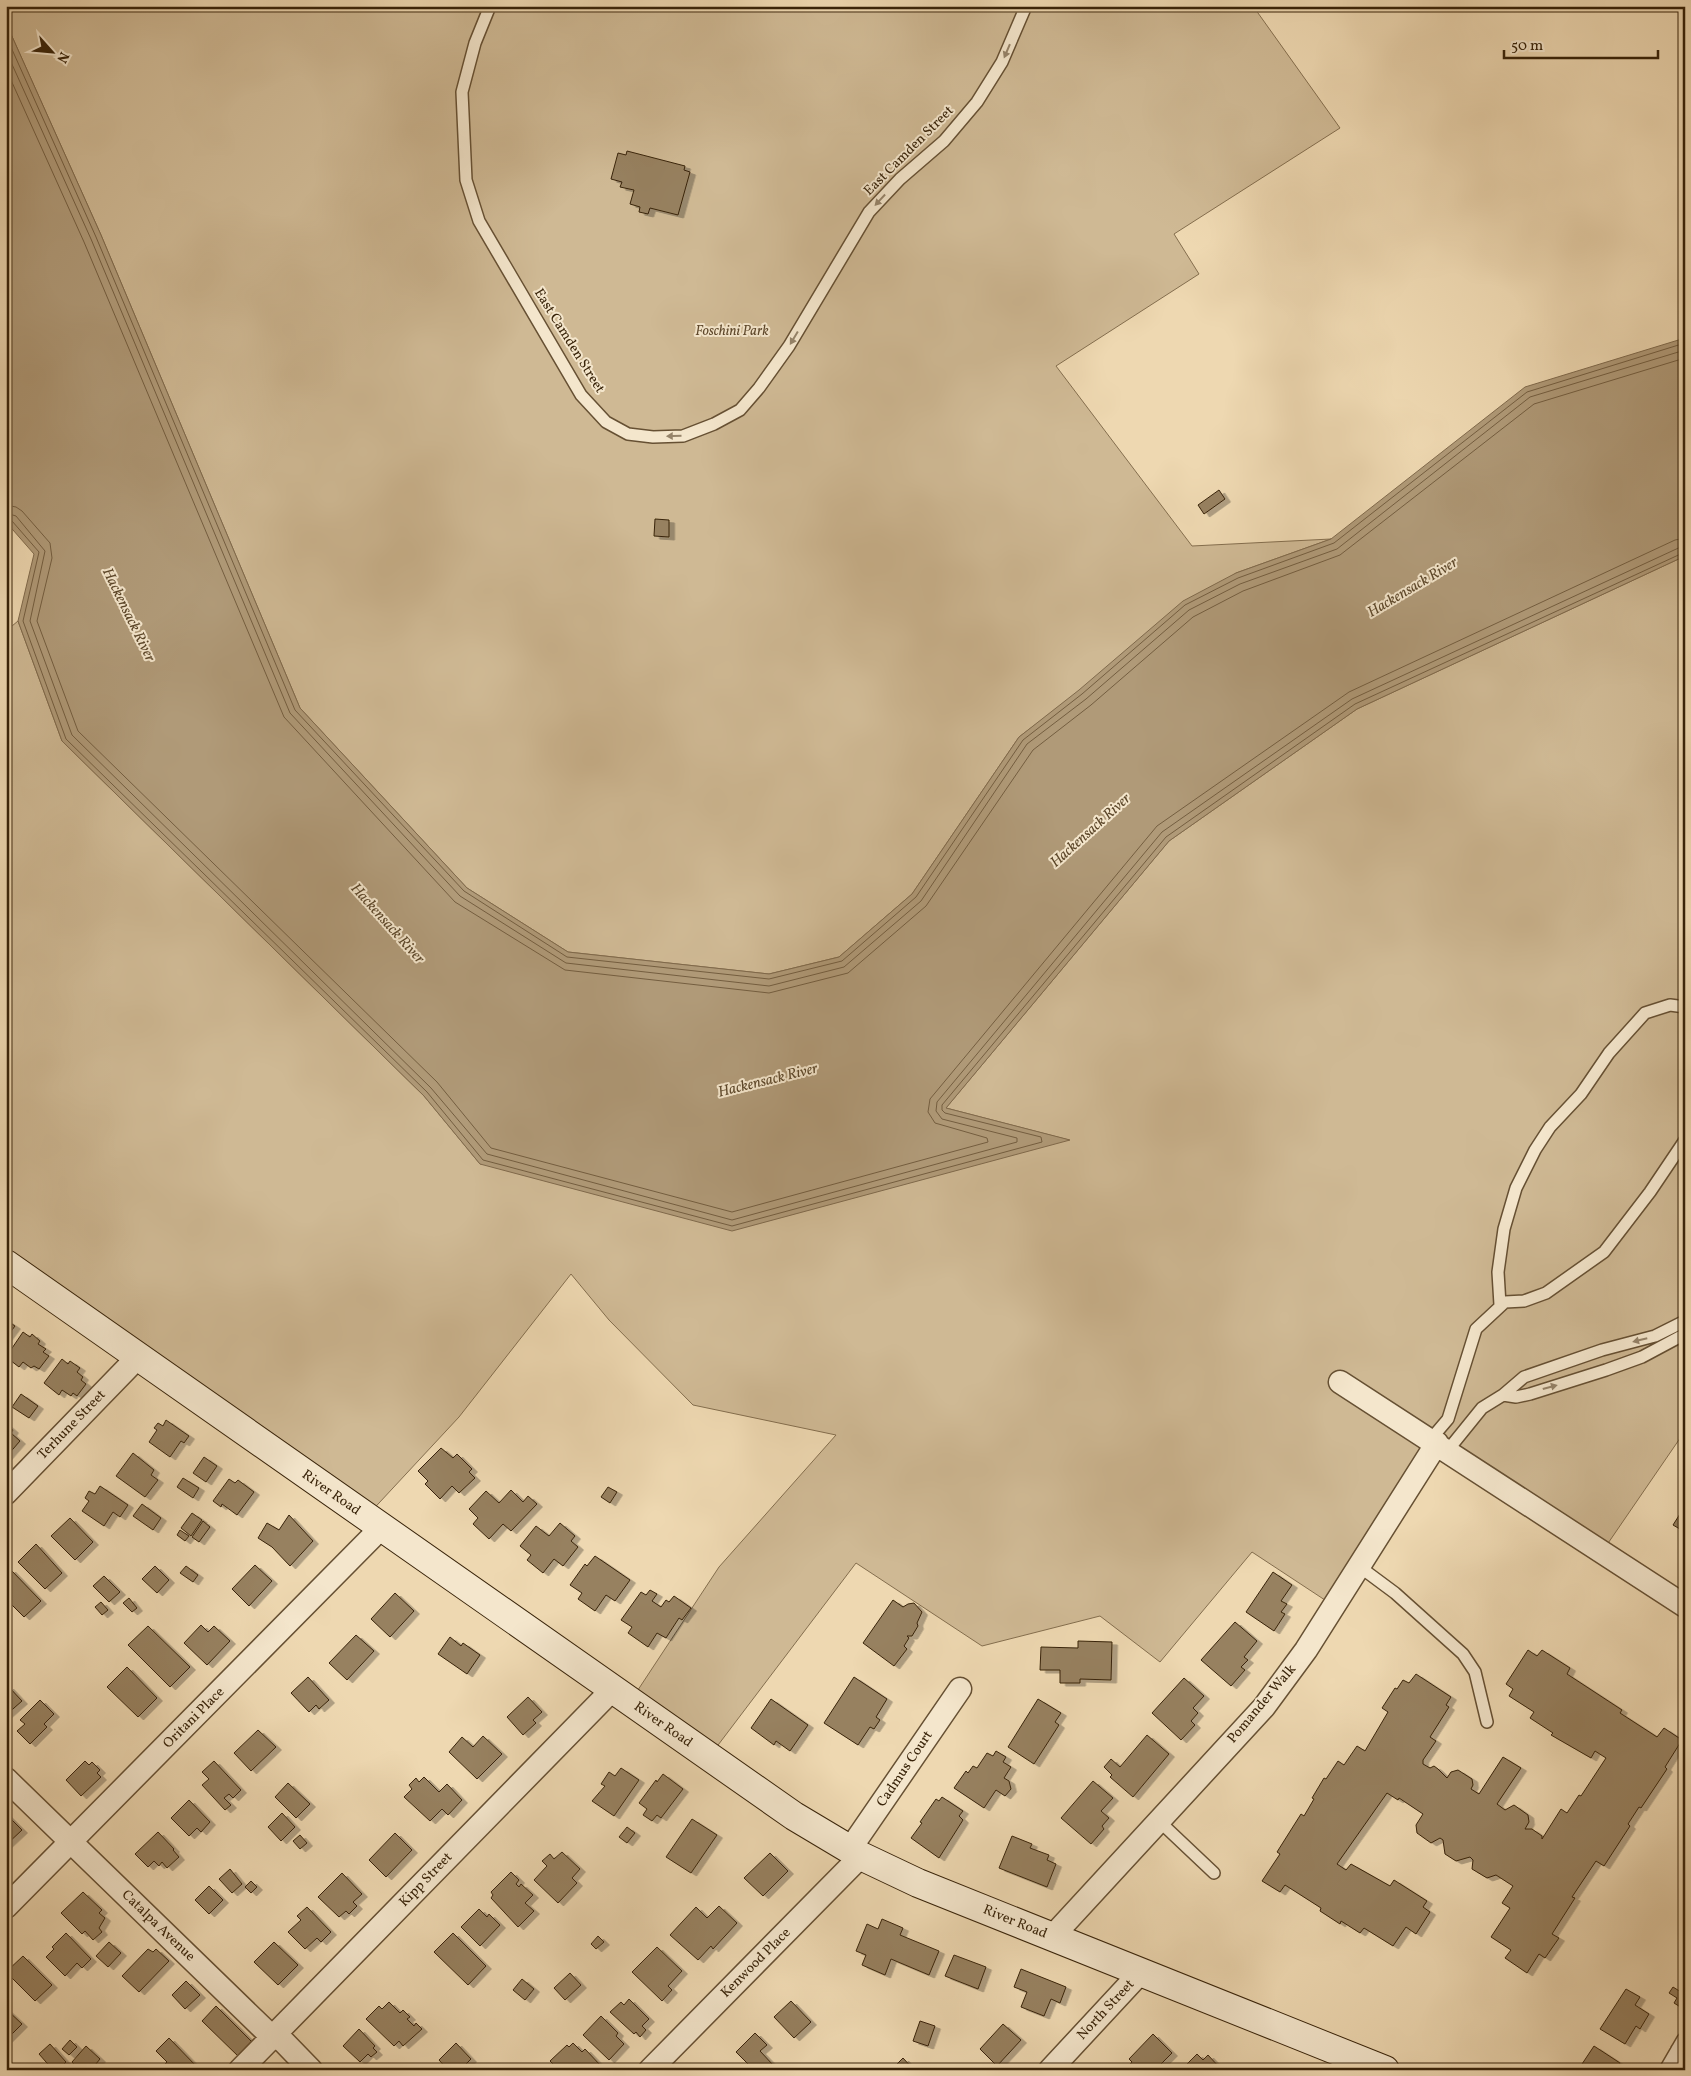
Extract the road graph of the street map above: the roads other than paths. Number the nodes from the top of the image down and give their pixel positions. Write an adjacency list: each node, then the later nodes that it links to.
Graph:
1 (490, 6): 2 (lane, East Camden Street, one-way to 1)
2 (1026, 6)
3 (1685, 1007): 6 (lane)
4 (1685, 1140): 6 (lane)
5 (6, 1264): 9 (main road, River Road)
6 (1500, 1305): 12 (lane)
7 (1685, 1321): 11 (lane, one-way to 11)
8 (1685, 1334): 11 (lane, one-way to 8)
9 (138, 1357): 13 (street, Terhune Street); 14 (main road, River Road)
10 (1340, 1382): 12 (street)
11 (1503, 1395): 12 (lane)
12 (1439, 1444): 15 (street, Pomander Walk); 16 (street)
13 (6, 1493)
14 (381, 1528): 18 (main road, River Road); 22 (street, Oritani Place)
15 (1360, 1567): 19 (lane); 21 (street, Pomander Walk)
16 (1685, 1606)
17 (960, 1689): 23 (street, Cadmus Court)
18 (612, 1690): 23 (main road, River Road); 28 (street, Kipp Street)
19 (1487, 1722)
20 (6, 1779): 22 (street, Catalpa Avenue)
21 (1159, 1821): 24 (lane); 26 (street, Pomander Walk)
22 (71, 1842): 25 (street, Oritani Place); 28 (street, Catalpa Avenue)
23 (855, 1852): 26 (main road, River Road); 31 (street, Kenwood Place)
24 (1214, 1873)
25 (6, 1907)
26 (1052, 1937): 27 (main road, River Road)
27 (1141, 1972): 32 (street, North Street); 33 (main road, River Road)
28 (272, 2037): 29 (street, Kipp Street); 30 (street, Catalpa Avenue)
29 (240, 2070)
30 (312, 2070)
31 (650, 2070)
32 (1050, 2070)
33 (1385, 2070)
34 (1665, 2070): 35 (lane)
35 (1678, 2070)

